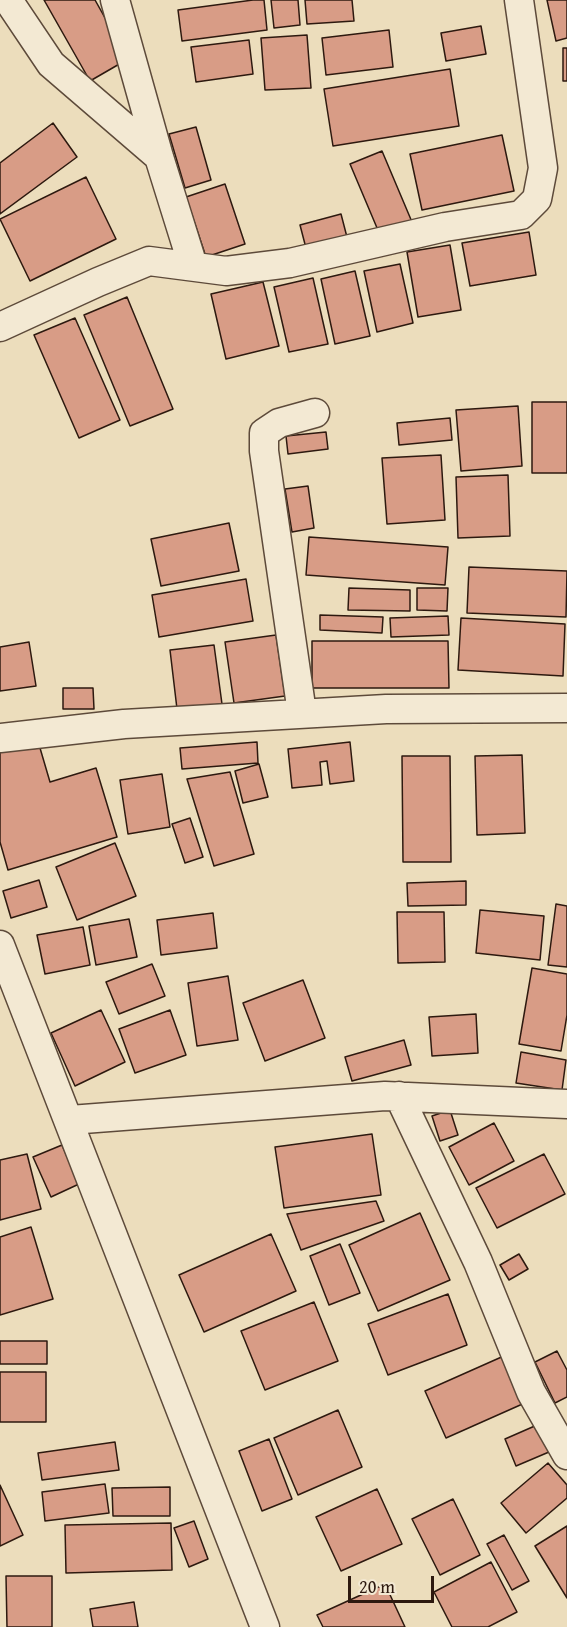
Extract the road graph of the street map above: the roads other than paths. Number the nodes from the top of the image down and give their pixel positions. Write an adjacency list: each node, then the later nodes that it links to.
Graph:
1 (8, 0): 4 (street)
2 (116, 0): 4 (street)
3 (519, 0): 5 (street)
4 (159, 157): 5 (street)
5 (193, 266): 6 (street)
6 (0, 327)
7 (315, 413): 9 (street)
8 (567, 708): 9 (street)
9 (302, 713): 10 (street)
10 (0, 738)
11 (0, 945): 14 (street)
12 (399, 1096): 13 (street); 14 (street); 15 (street)
13 (567, 1104)
14 (70, 1120): 16 (street)
15 (567, 1455)
16 (266, 1627)

